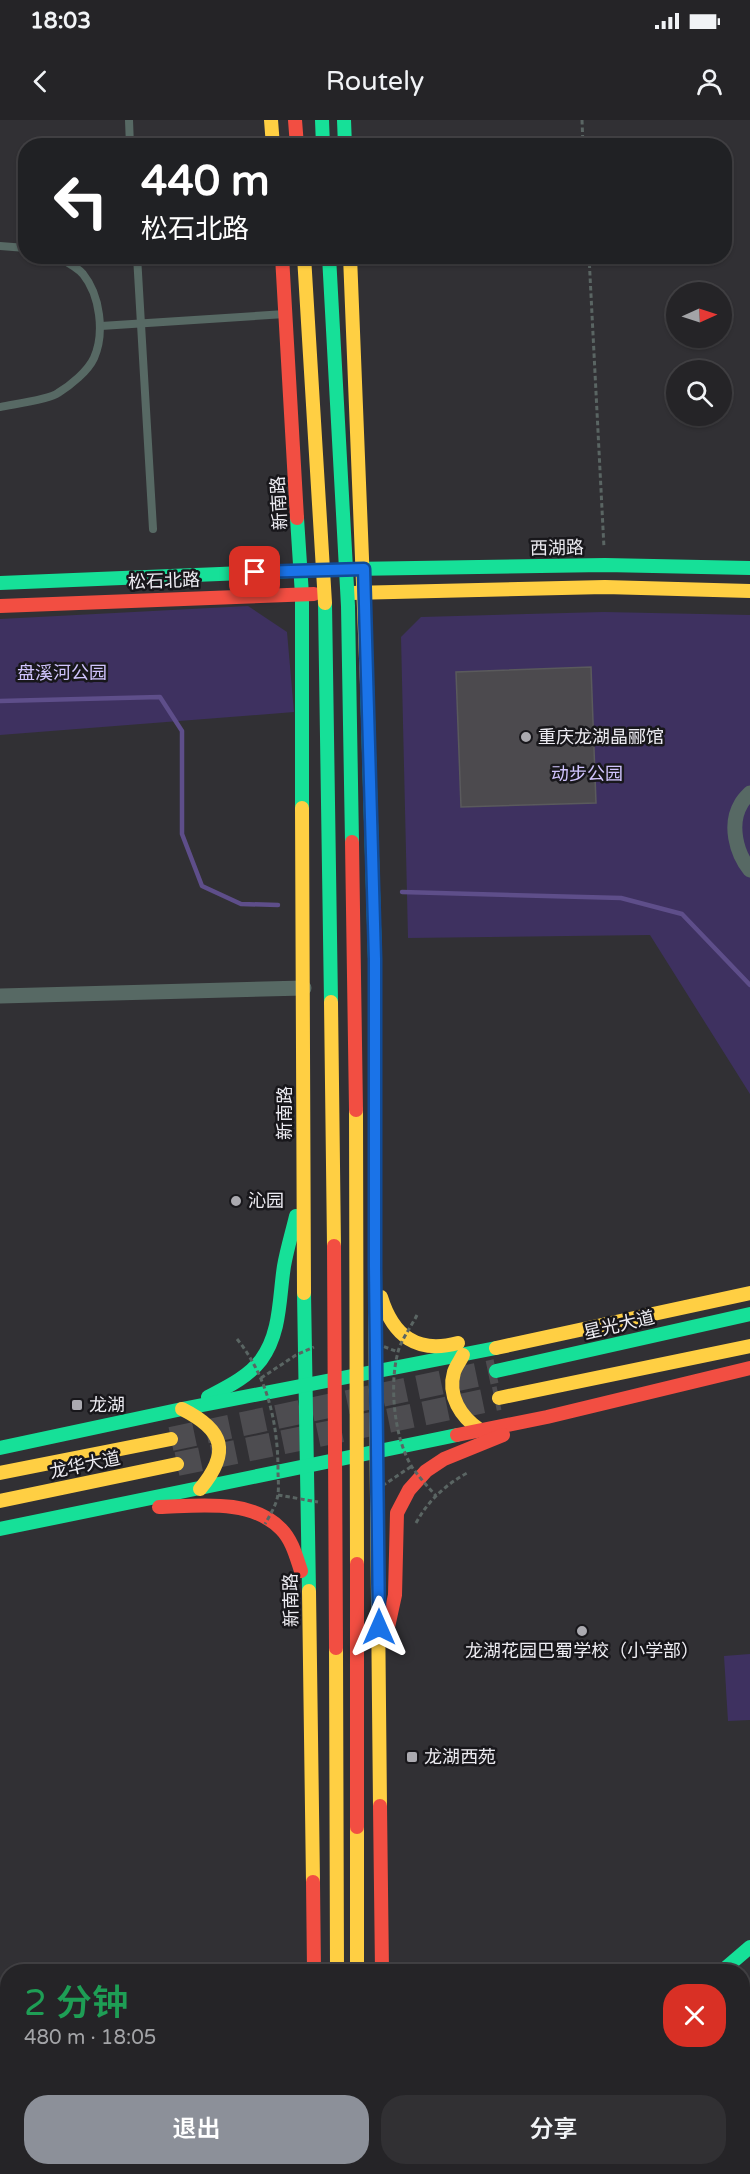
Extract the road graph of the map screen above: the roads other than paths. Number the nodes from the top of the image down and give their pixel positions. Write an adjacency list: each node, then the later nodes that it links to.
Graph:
1 (129, 120): 6 (lane)
2 (271, 120): 7 (street)
3 (295, 120): 8 (street)
4 (322, 120): 9 (street)
5 (344, 120): 10 (street)
6 (130, 138)
7 (272, 138)
8 (296, 138)
9 (323, 138)
10 (345, 138)
11 (0, 246): 12 (lane)
12 (18, 247)
13 (70, 264): 21 (lane)
14 (137, 264): 20 (lane)
15 (283, 264): 19 (street, 新南路)
16 (304, 264): 65 (street, bridge)
17 (329, 264): 66 (street, bridge)
18 (350, 264): 25 (street)
19 (286, 314): 20 (lane); 26 (street, 新南路)
20 (141, 322): 21 (lane); 23 (lane)
21 (101, 326): 22 (lane)
22 (0, 407)
23 (153, 529)
24 (750, 568): 25 (street, 西湖路)
25 (364, 569): 26 (street, 松石北路); 29 (street)
26 (302, 570): 27 (street, 松石北路); 30 (street, 新南路)
27 (0, 583)
28 (750, 591): 29 (street)
29 (364, 592): 30 (street, 松石北路); 37 (street)
30 (302, 594): 31 (street, 松石北路); 34 (street, 新南路)
31 (0, 606)
32 (750, 793): 33 (street)
33 (750, 870)
34 (304, 988): 35 (street); 36 (street, 新南路)
35 (0, 996)
36 (303, 1189): 46 (street, 新南路); 48 (street)
37 (375, 1267): 40 (street); 45 (street)
38 (750, 1293): 40 (street)
39 (750, 1314): 44 (street, 星光大道)
40 (545, 1337): 42 (street)
41 (750, 1346): 47 (street)
42 (464, 1355): 45 (street); 50 (street)
43 (750, 1368): 49 (street)
44 (496, 1371)
45 (376, 1372): 46 (street); 53 (street)
46 (306, 1385): 48 (street); 55 (street, 新南路)
47 (499, 1398)
48 (182, 1409): 52 (street); 57 (street)
49 (547, 1417): 50 (street); 62 (street)
50 (480, 1430): 53 (street)
51 (171, 1439): 56 (street, 龙华大道)
52 (0, 1448)
53 (378, 1450): 55 (street); 62 (street)
54 (177, 1464): 58 (street, 龙华大道)
55 (306, 1465): 57 (street); 61 (street, 新南路)
56 (0, 1473)
57 (200, 1489): 59 (street)
58 (0, 1501)
59 (104, 1509): 60 (street); 61 (street)
60 (0, 1529)
61 (309, 1592): 64 (street, 新南路)
62 (379, 1671): 67 (street)
63 (750, 1947): 68 (street)
64 (314, 1964)
65 (337, 1964)
66 (357, 1964)
67 (382, 1964)
68 (730, 1964)

